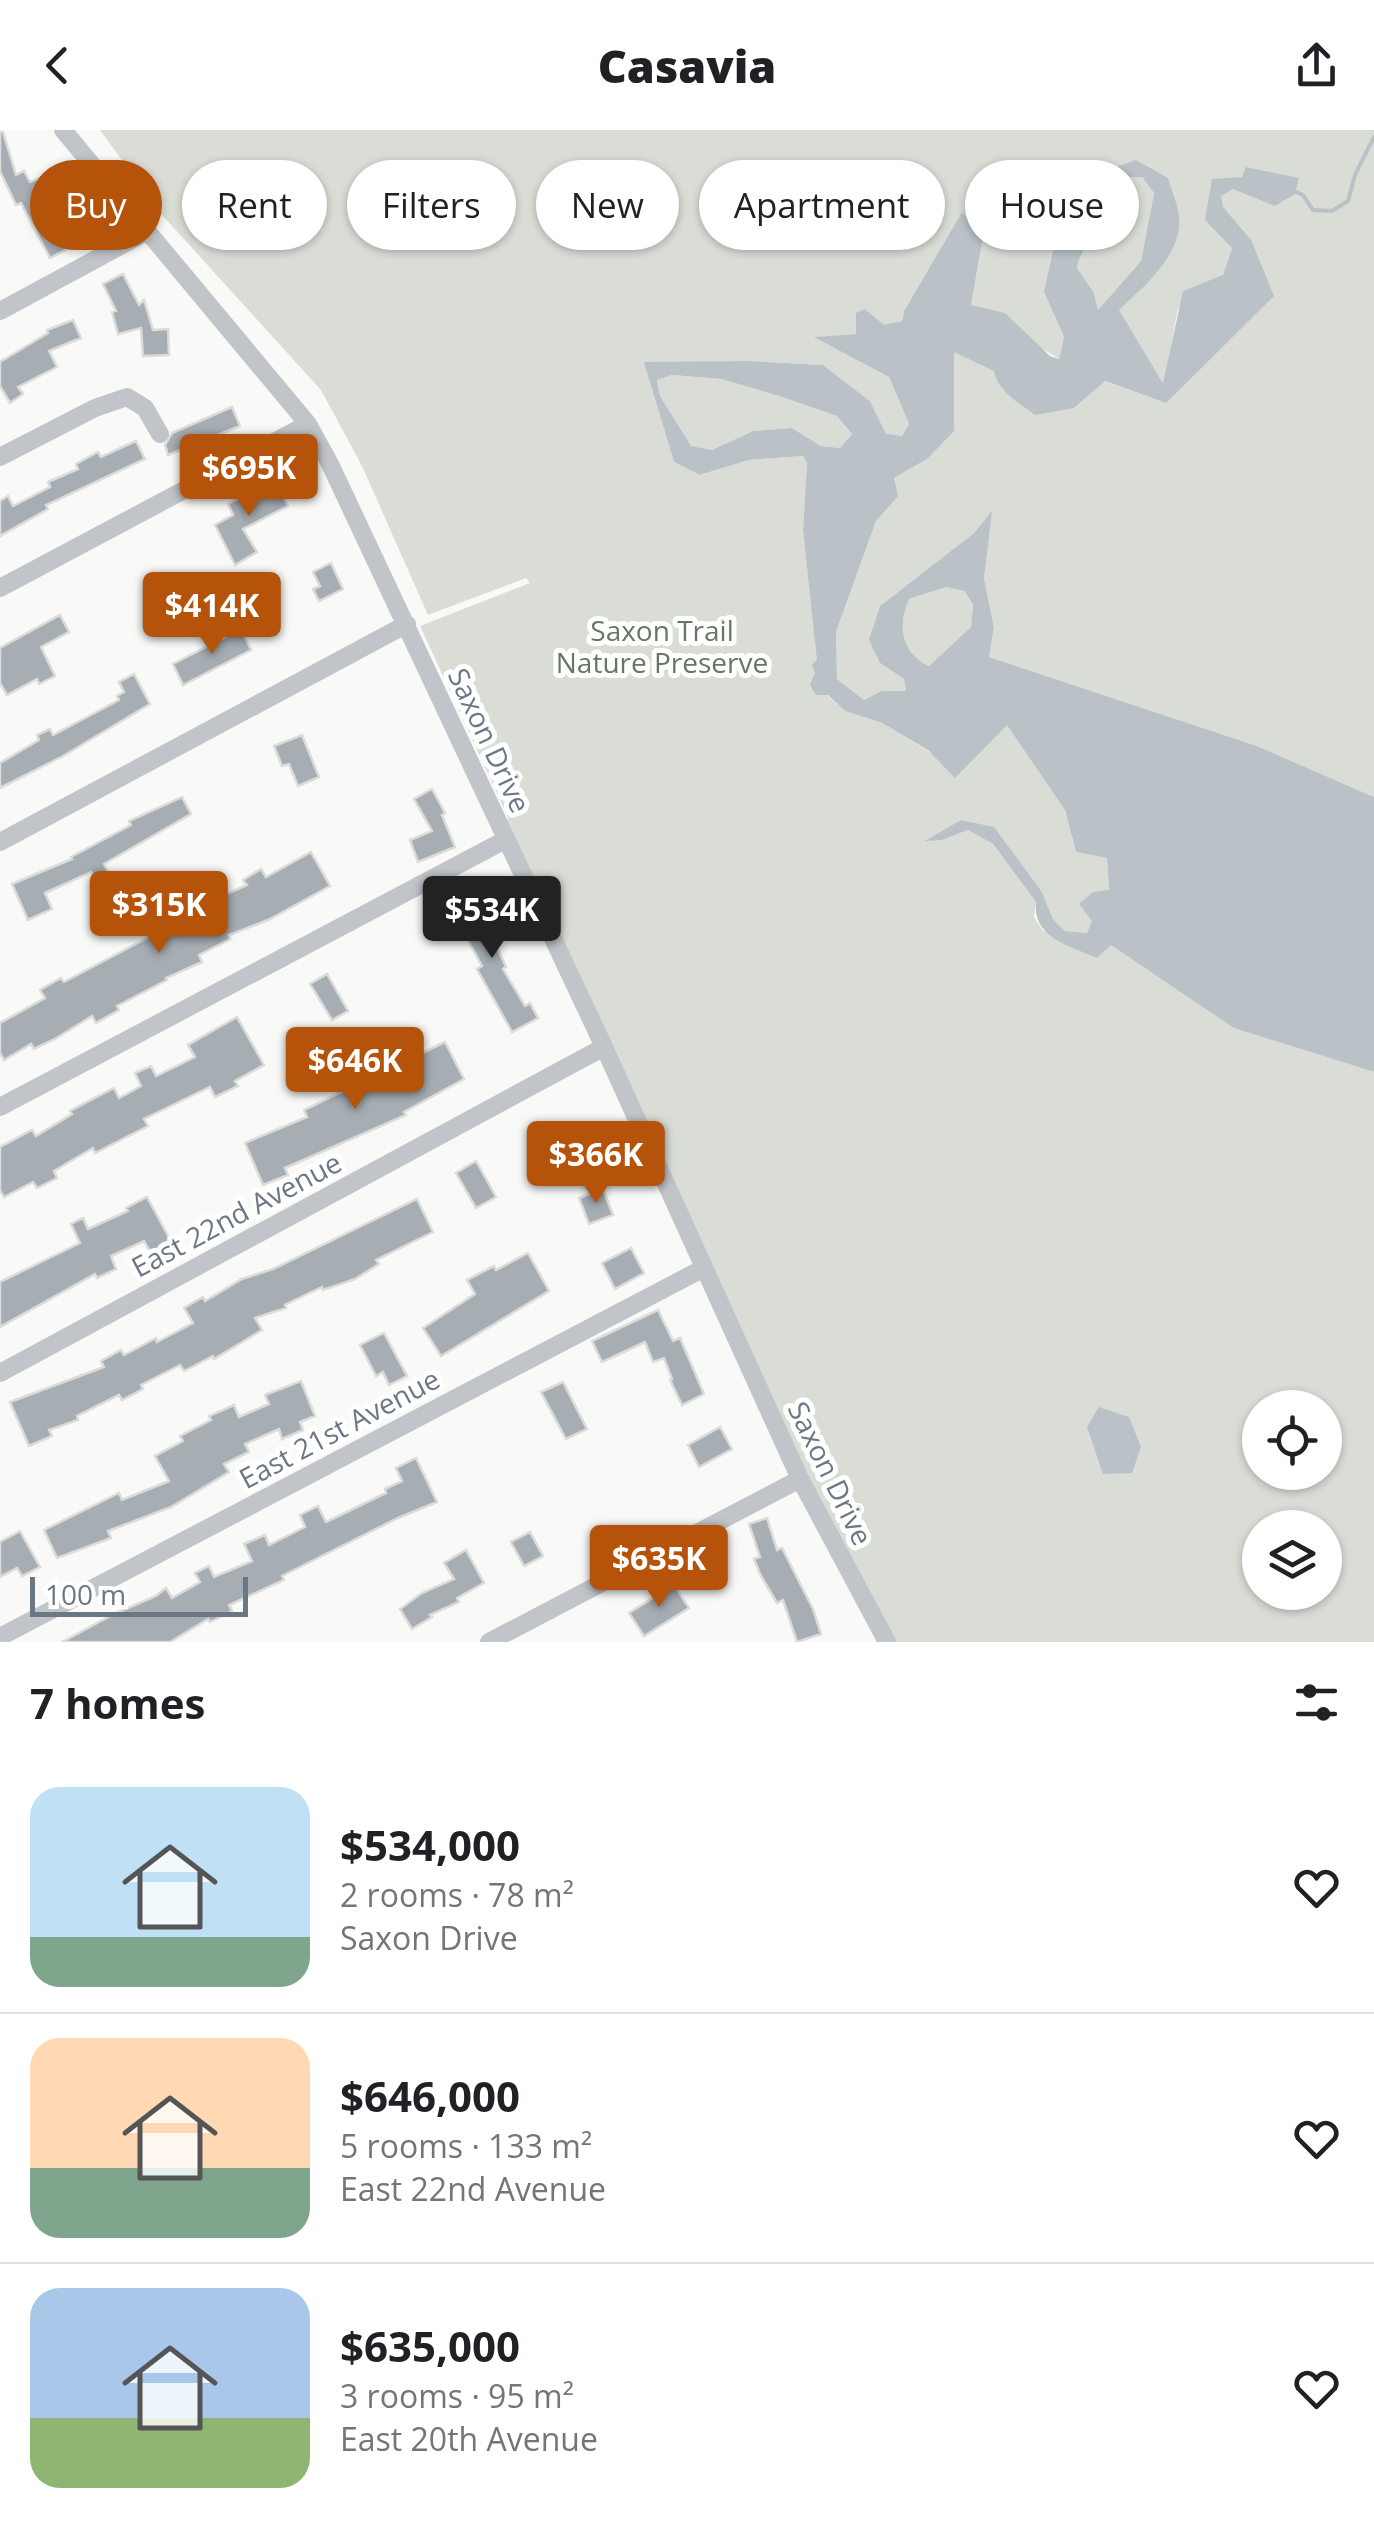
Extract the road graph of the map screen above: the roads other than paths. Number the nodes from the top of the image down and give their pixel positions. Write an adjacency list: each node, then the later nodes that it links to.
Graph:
1 (63, 130): 2 (street, Saxon Drive)
2 (88, 160)
3 (162, 248): 6 (street, Saxon Drive)
4 (113, 250): 5 (street)
5 (0, 312)
6 (308, 424): 9 (street); 10 (street, Saxon Drive)
7 (160, 434): 8 (street)
8 (0, 457)
9 (0, 588)
10 (407, 624): 11 (street, Saxon Drive); 12 (street)
11 (505, 840): 13 (street, Saxon Drive); 14 (street)
12 (0, 842)
13 (604, 1047): 15 (street, Saxon Drive); 16 (street, East 22nd Avenue)
14 (0, 1107)
15 (704, 1268): 17 (street, Saxon Drive); 18 (street, East 21st Avenue)
16 (0, 1373)
17 (800, 1480): 19 (street); 20 (street, Saxon Drive)
18 (0, 1638)
19 (488, 1642)
20 (887, 1642)

